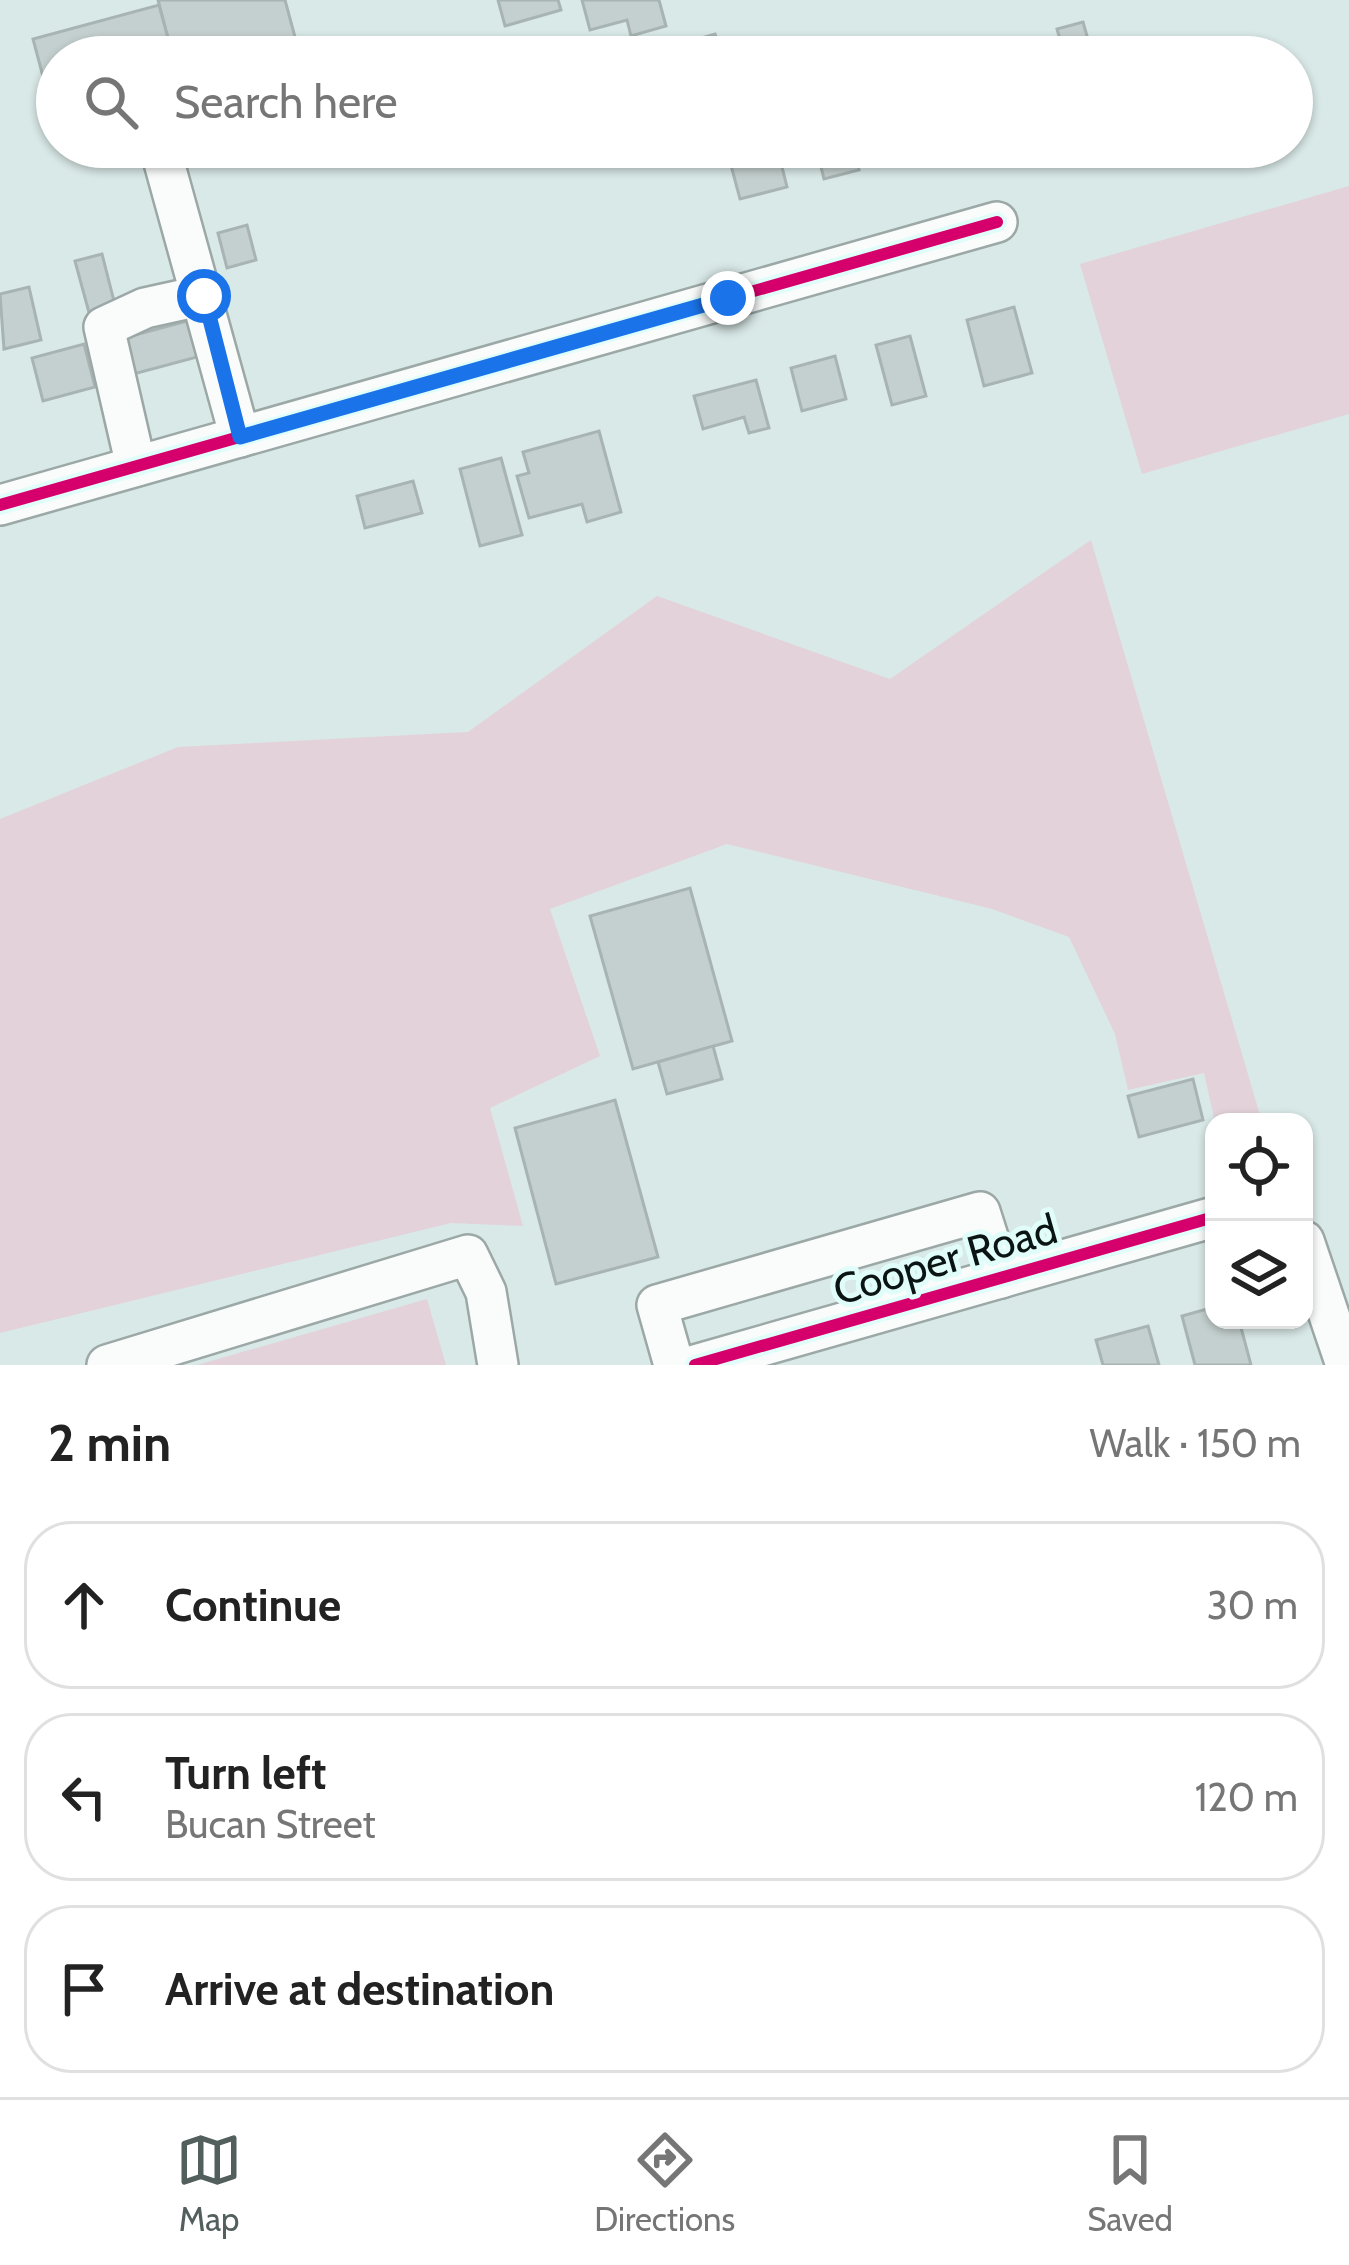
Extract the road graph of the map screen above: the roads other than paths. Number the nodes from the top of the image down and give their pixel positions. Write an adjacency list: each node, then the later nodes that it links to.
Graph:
1 (166, 168): 3 (street)
2 (998, 222): 4 (street)
3 (204, 296): 4 (street); 5 (street)
4 (240, 437): 5 (street)
5 (136, 466): 6 (street)
6 (0, 505)
7 (1205, 1220): 9 (street, Cooper Road)
8 (1313, 1267): 14 (street)
9 (1000, 1278): 12 (street); 13 (street, Cooper Road)
10 (107, 1365): 11 (street)
11 (499, 1365)
12 (674, 1365)
13 (695, 1365)
14 (1346, 1365)

